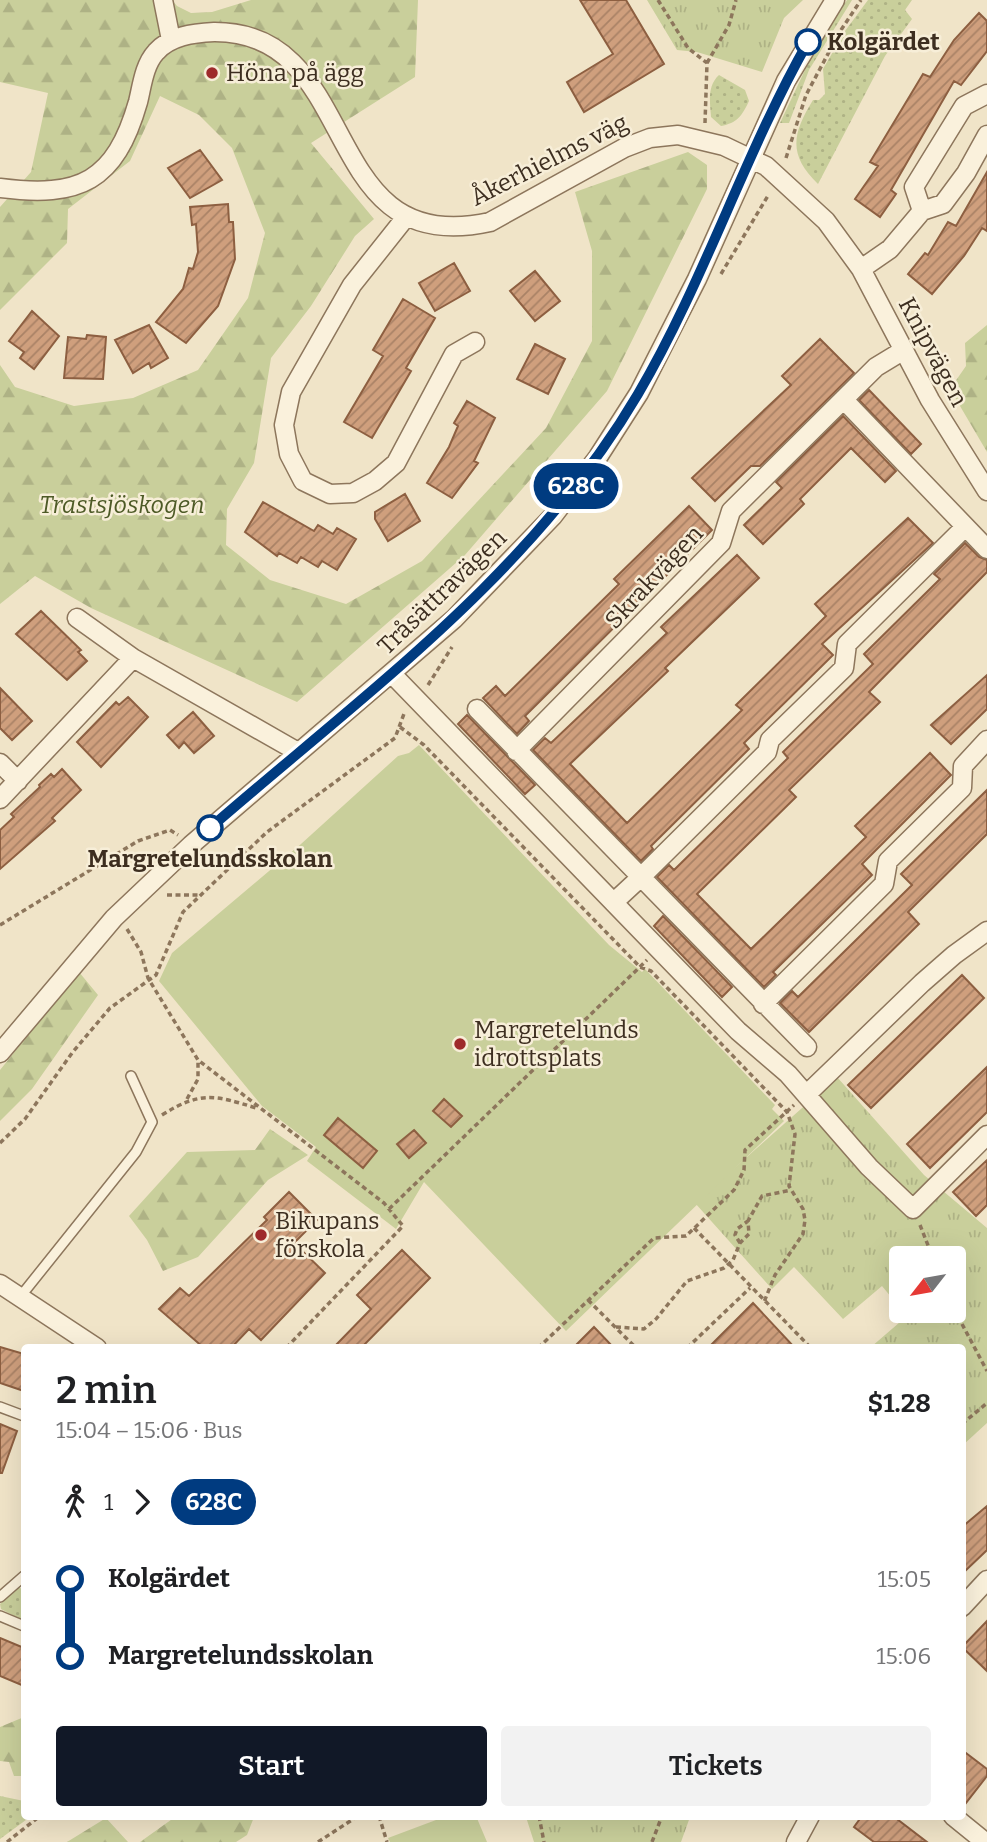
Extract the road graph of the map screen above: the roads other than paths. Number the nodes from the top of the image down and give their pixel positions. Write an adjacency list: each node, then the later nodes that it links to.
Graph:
1 (163, 0): 3 (street)
2 (835, 0): 6 (street, Tråsättravägen)
3 (171, 40): 7 (street); 9 (street, Åkerhielms väg)
4 (987, 94): 8 (street)
5 (987, 135): 8 (street)
6 (749, 158): 9 (street, Åkerhielms väg); 10 (street, Knipvägen); 19 (street, Tråsättravägen)
7 (0, 188)
8 (922, 211): 10 (street)
9 (406, 217): 11 (street)
10 (861, 269): 12 (street, Knipvägen)
11 (475, 342)
12 (904, 350): 13 (street, Skrakvägen); 14 (street, Knipvägen)
13 (844, 400): 15 (street); 22 (street, Skrakvägen)
14 (987, 491)
15 (965, 527): 16 (street); 27 (street)
16 (987, 549)
17 (77, 618): 18 (street)
18 (133, 658): 23 (street); 25 (street)
19 (392, 674): 23 (street, Tråsättravägen); 28 (street)
20 (477, 709): 22 (street)
21 (987, 740): 30 (street)
22 (516, 751): 27 (street)
23 (298, 752): 32 (street, Tråsättravägen)
24 (0, 763): 25 (street)
25 (18, 781): 26 (street)
26 (0, 799)
27 (640, 877): 28 (street); 30 (street)
28 (614, 902): 34 (street)
29 (987, 931): 34 (street)
30 (763, 1004): 31 (street)
31 (807, 1048)
32 (0, 1053)
33 (131, 1076): 37 (lane)
34 (806, 1094): 35 (street)
35 (987, 1135)
36 (0, 1284): 37 (street)
37 (20, 1297): 38 (street)
38 (91, 1344)
39 (0, 1407): 40 (lane)
40 (21, 1415)
41 (21, 1579): 43 (lane)
42 (987, 1580): 44 (street)
43 (0, 1597)
44 (966, 1603)
45 (0, 1616): 46 (lane)
46 (21, 1625)
47 (808, 1820): 49 (street)
48 (958, 1820): 50 (street)
49 (796, 1842)
50 (985, 1842)

